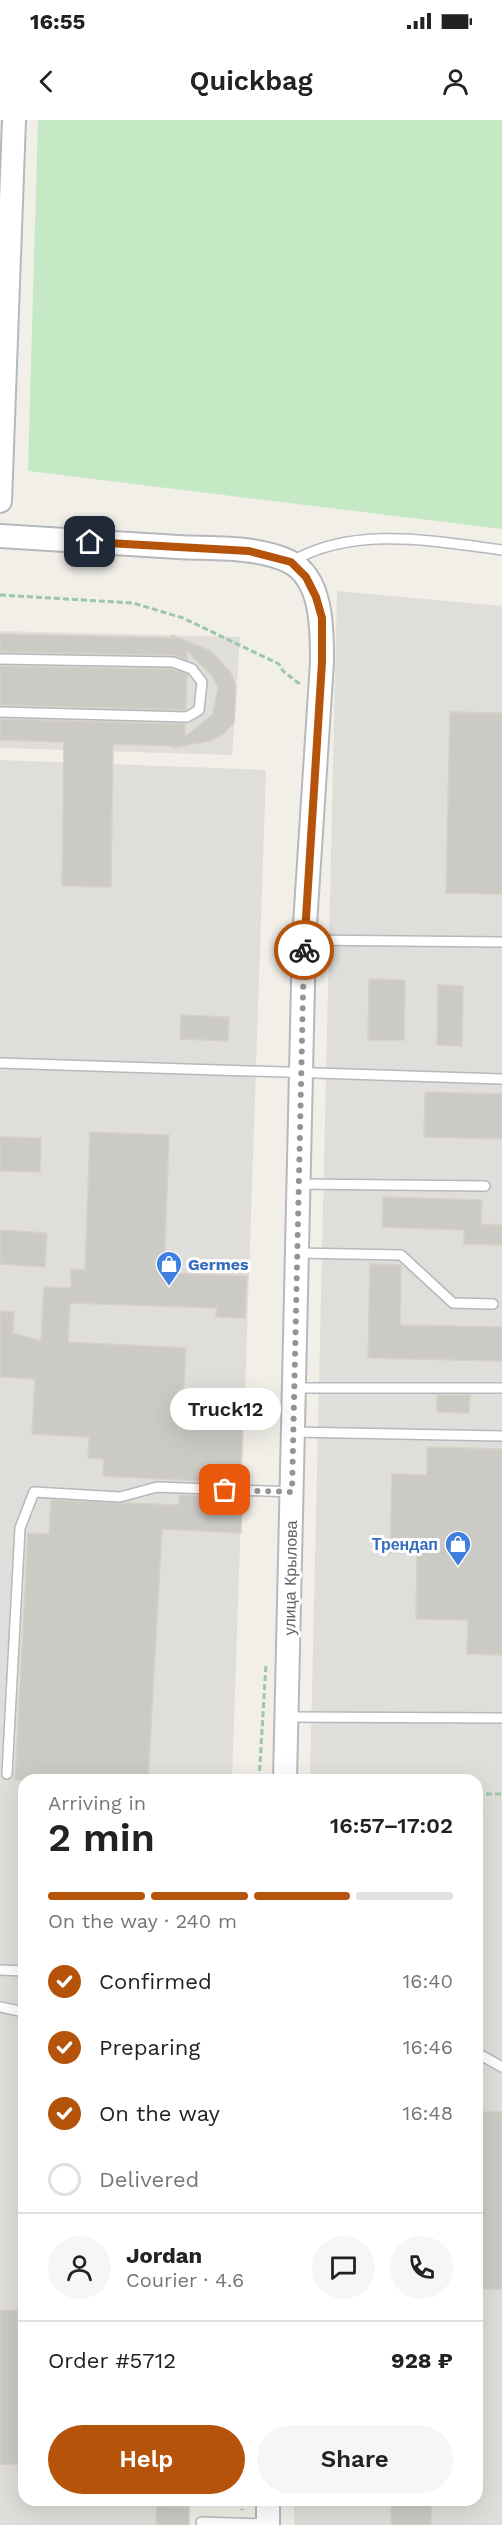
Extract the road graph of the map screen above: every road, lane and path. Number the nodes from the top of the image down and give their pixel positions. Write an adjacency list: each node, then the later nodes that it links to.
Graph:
1 (14, 120): 2 (street)
2 (0, 501)
3 (0, 536): 5 (street)
4 (502, 550): 5 (lane)
5 (291, 562): 8 (street, улица Крылова)
6 (0, 595): 8 (path)
7 (0, 659): 9 (lane)
8 (319, 699): 10 (street, улица Крылова)
9 (0, 712)
10 (304, 940): 11 (lane); 13 (street, улица Крылова)
11 (502, 942)
12 (0, 1063): 13 (lane)
13 (301, 1074): 14 (lane); 15 (street, улица Крылова)
14 (502, 1079)
15 (299, 1184): 16 (lane); 17 (street, улица Крылова)
16 (485, 1186)
17 (297, 1253): 18 (lane); 19 (street, улица Крылова)
18 (493, 1304)
19 (294, 1388): 20 (lane); 21 (street, улица Крылова)
20 (502, 1388)
21 (293, 1432): 22 (lane); 23 (street, улица Крылова)
22 (502, 1436)
23 (292, 1492): 24 (street, улица Крылова); 26 (lane)
24 (287, 1717): 25 (lane); 27 (street, улица Крылова)
25 (502, 1718)
26 (7, 1774)
27 (285, 1774)
28 (483, 1794): 29 (path)
29 (502, 1794)
30 (0, 1970): 31 (lane)
31 (18, 1971)
32 (0, 2007): 33 (lane)
33 (18, 2011)
34 (483, 2056): 35 (lane)
35 (502, 2067)
36 (268, 2506): 38 (street)
37 (201, 2522): 38 (lane)
38 (268, 2524)

